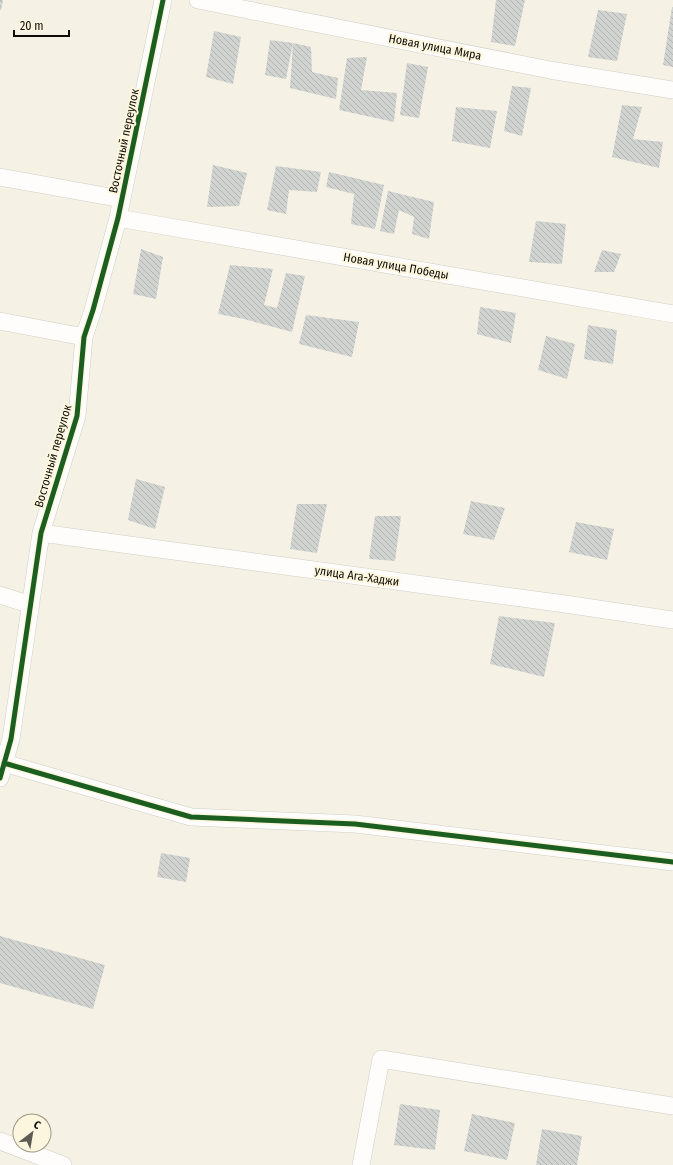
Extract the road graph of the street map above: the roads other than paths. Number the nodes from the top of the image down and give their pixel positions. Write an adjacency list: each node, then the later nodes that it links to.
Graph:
1 (164, 0): 5 (street, Восточный переулок)
2 (198, 0): 3 (street, Новая улица Мира)
3 (673, 90)
4 (0, 177): 5 (street)
5 (122, 199): 6 (street, Восточный переулок)
6 (118, 218): 7 (street, Новая улица Победы); 9 (street, Восточный переулок)
7 (673, 314)
8 (0, 321): 9 (street)
9 (84, 337): 10 (street, Восточный переулок)
10 (41, 532): 12 (street, Восточный переулок); 13 (street, улица Ага-Хаджи)
11 (0, 595): 12 (street)
12 (30, 605): 14 (street, Восточный переулок)
13 (673, 620)
14 (2, 771): 15 (street)
15 (673, 862)
16 (673, 1106): 19 (street)
17 (0, 1141): 18 (street)
18 (63, 1165)
19 (361, 1165)

